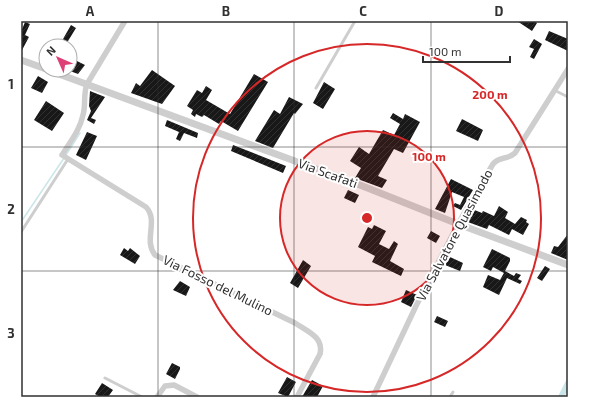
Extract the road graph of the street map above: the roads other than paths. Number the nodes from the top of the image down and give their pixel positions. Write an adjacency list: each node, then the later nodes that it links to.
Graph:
1 (125, 21): 7 (street, Via Fosso del Mulino)
2 (355, 21): 8 (lane)
3 (21, 60): 4 (street, Via Scafati)
4 (38, 67)
5 (568, 69): 9 (street, Via Salvatore Quasimodo)
6 (70, 78): 7 (street, Via Scafati)
7 (87, 84): 11 (street, Via Fosso del Mulino); 12 (street, Via Scafati)
8 (316, 88)
9 (554, 90): 10 (lane); 12 (street, Via Salvatore Quasimodo)
10 (568, 97)
11 (68, 159): 13 (lane); 20 (street, Via Fosso del Mulino)
12 (458, 224): 14 (street, Via Scafati); 21 (street, Via Salvatore Quasimodo)
13 (21, 232)
14 (568, 265)
15 (105, 378): 17 (lane)
16 (453, 392): 22 (lane)
17 (142, 397)
18 (157, 397): 19 (street)
19 (197, 397)
20 (297, 397)
21 (373, 397)
22 (450, 397)

